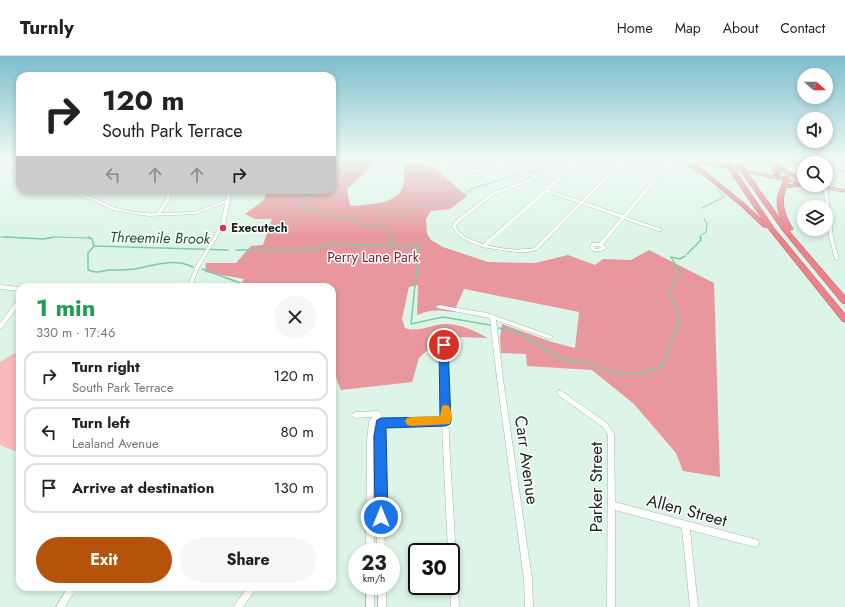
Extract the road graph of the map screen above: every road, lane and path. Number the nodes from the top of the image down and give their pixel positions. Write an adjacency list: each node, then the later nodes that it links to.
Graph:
1 (515, 186): 23 (street)
2 (551, 186): 11 (street)
3 (599, 186): 18 (street)
4 (650, 186): 20 (street)
5 (719, 186): 25 (highway)
6 (743, 186): 25 (highway, bridge)
7 (754, 186): 29 (highway, bridge)
8 (790, 186): 9 (highway)
9 (785, 187): 29 (highway)
10 (833, 188): 12 (main road)
11 (546, 190): 18 (street); 23 (street)
12 (845, 191)
13 (825, 192): 24 (street)
14 (78, 194): 19 (street)
15 (169, 194): 19 (street)
16 (230, 194): 17 (street)
17 (229, 200): 19 (street); 26 (street)
18 (582, 203): 20 (street); 23 (street)
19 (158, 215)
20 (623, 217): 21 (street); 22 (street)
21 (660, 230)
22 (600, 244)
23 (483, 246)
24 (837, 259)
25 (804, 269): 34 (highway)
26 (190, 283)
27 (0, 287): 28 (street)
28 (16, 289)
29 (835, 289): 30 (highway)
30 (845, 301)
31 (16, 305): 35 (street)
32 (439, 307): 33 (street)
33 (493, 317): 36 (street); 57 (street, Carr Avenue)
34 (845, 319)
35 (0, 327)
36 (550, 337)
37 (444, 345): 41 (street)
38 (560, 393): 43 (street, Parker Street)
39 (378, 414): 40 (street); 42 (street); 45 (street)
40 (355, 415)
41 (446, 421): 42 (street); 56 (street)
42 (381, 423): 46 (street)
43 (611, 505): 44 (street, Allen Street); 58 (street, Parker Street)
44 (686, 525): 47 (street, Allen Street); 59 (street)
45 (370, 543)
46 (381, 543)
47 (755, 543)
48 (70, 591): 52 (street)
49 (251, 591): 53 (street)
50 (370, 595): 54 (street)
51 (382, 595): 55 (street)
52 (60, 607)
53 (238, 607)
54 (370, 607)
55 (382, 607)
56 (455, 607)
57 (528, 607)
58 (611, 607)
59 (694, 607)

